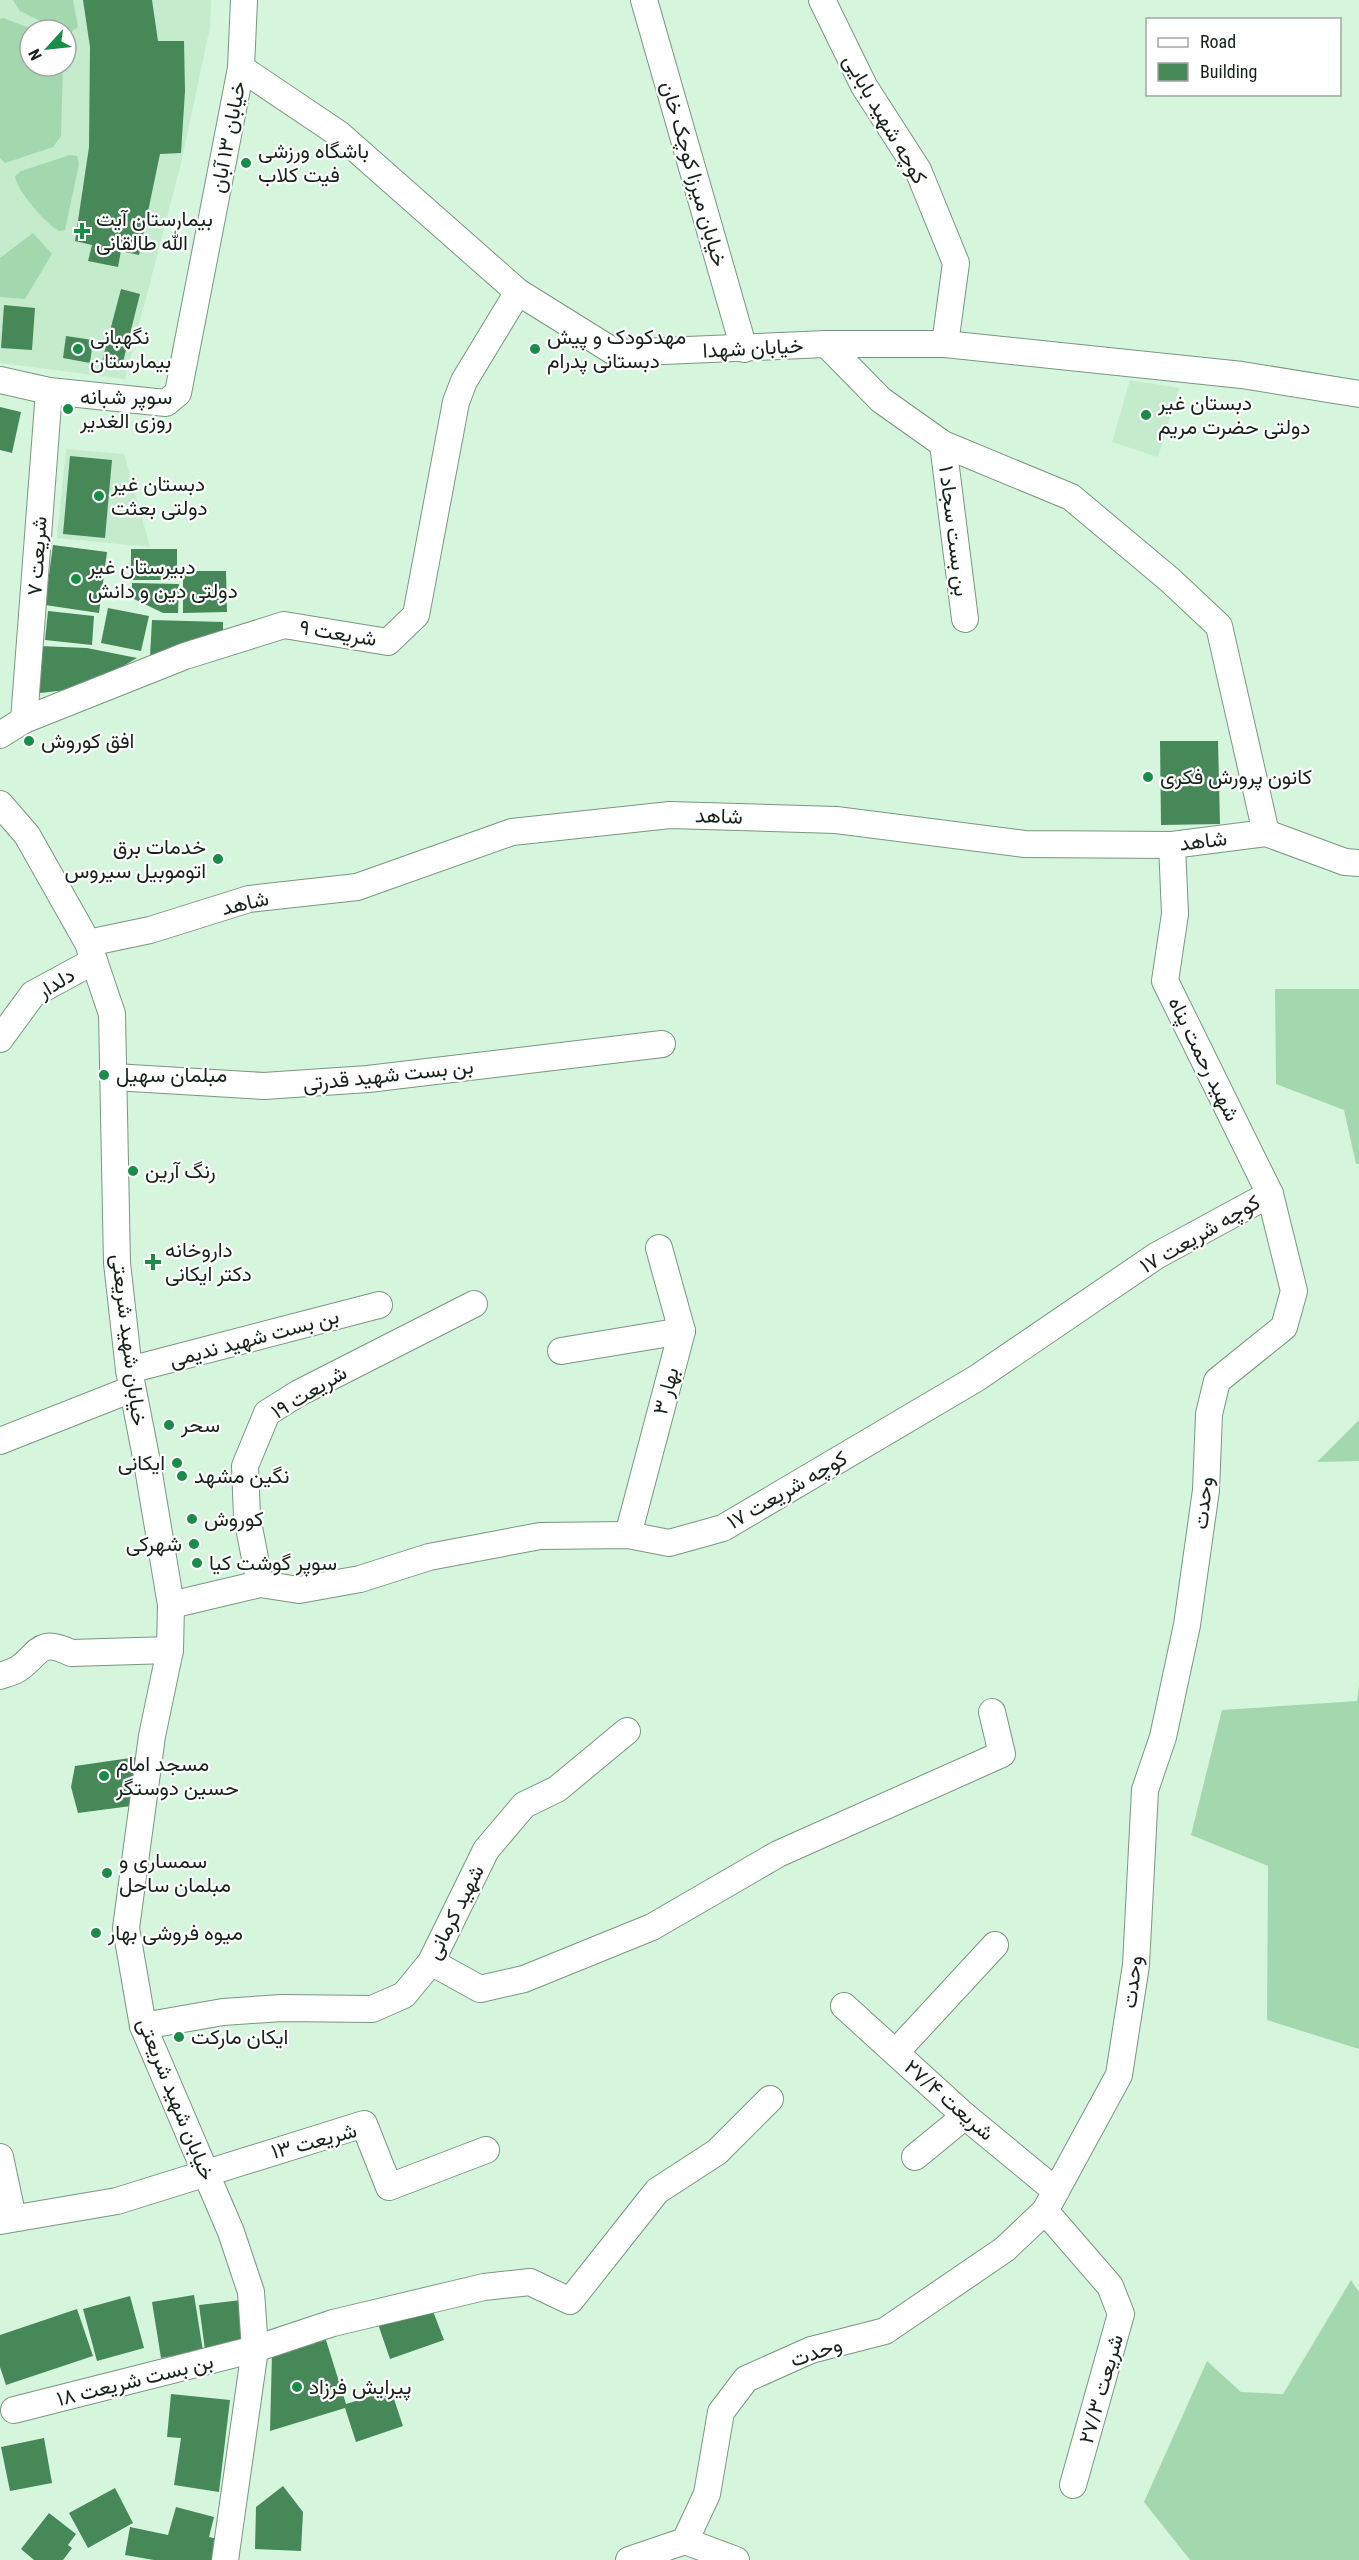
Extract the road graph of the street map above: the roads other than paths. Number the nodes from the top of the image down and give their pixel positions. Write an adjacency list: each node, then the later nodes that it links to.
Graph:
1 (244, 0): 4 (street, خیابان ۱۳ آبان)
2 (644, 0): 8 (street, خیابان میرزا کوچک خان)
3 (822, 0): 7 (street, کوچه شهید بابایی)
4 (240, 68): 5 (street, خیابان شهدا); 10 (street, خیابان ۱۳ آبان)
5 (518, 292): 8 (street, خیابان شهدا); 14 (street, شریعت ۹)
6 (826, 344): 7 (street, خیابان شهدا); 8 (street, خیابان شهدا); 12 (street)
7 (945, 344): 11 (street, خیابان شهدا)
8 (744, 349)
9 (0, 380): 10 (street, خیابان ۱۳ آبان)
10 (49, 391): 14 (street, شریعت ۷)
11 (1359, 394)
12 (944, 444): 13 (street, بن بست سجاد ۱); 17 (street)
13 (965, 619)
14 (24, 720): 15 (street, شریعت ۹)
15 (0, 735)
16 (0, 804): 20 (street, خیابان شهید شریعتی)
17 (1266, 833): 18 (street, شاهد); 19 (street, شاهد)
18 (1172, 845): 20 (street, شاهد); 24 (street, شهید رحمت پناه)
19 (1359, 863)
20 (91, 952): 21 (street, دلدار); 23 (street, خیابان شهید شریعتی)
21 (0, 1039)
22 (662, 1044): 23 (street, بن بست شهید قدرتی)
23 (114, 1077): 30 (street, خیابان شهید شریعتی)
24 (1270, 1194): 32 (street, کوچه شریعت ۱۷); 50 (street, وحدت)
25 (659, 1248): 28 (street)
26 (474, 1304): 33 (street, شریعت ۱۹)
27 (379, 1305): 30 (street, بن بست شهید ندیمی)
28 (682, 1331): 29 (street); 32 (street, بهار ۳)
29 (561, 1351)
30 (130, 1380): 31 (street, بن بست شهید ندیمی); 34 (street, خیابان شهید شریعتی)
31 (0, 1441)
32 (628, 1535): 33 (street, کوچه شریعت ۱۷)
33 (260, 1584): 34 (street, کوچه شریعت ۱۷)
34 (171, 1605): 35 (street, خیابان شهید شریعتی)
35 (170, 1650): 36 (street); 42 (street, خیابان شهید شریعتی)
36 (0, 1676)
37 (992, 1712): 40 (street)
38 (627, 1731): 40 (street, شهید کرمانی)
39 (995, 1945): 43 (street)
40 (431, 1962): 42 (street, شهید کرمانی)
41 (844, 2006): 43 (street, شریعت ۲۷/۴)
42 (143, 2026): 49 (street, خیابان شهید شریعتی)
43 (896, 2052): 45 (street, شریعت ۲۷/۴)
44 (770, 2099): 52 (street, بن بست شریعت ۱۸)
45 (965, 2116): 48 (street); 50 (street, شریعت ۲۷/۴)
46 (486, 2150): 49 (street, شریعت ۱۳)
47 (0, 2157): 51 (street)
48 (915, 2157)
49 (205, 2173): 51 (street); 52 (street, خیابان شهید شریعتی)
50 (1051, 2201): 54 (street, شریعت ۲۷/۳); 55 (street, وحدت)
51 (6, 2219)
52 (255, 2349): 53 (street, بن بست شریعت ۱۸); 56 (street, خیابان شهید شریعتی)
53 (14, 2410)
54 (1073, 2485)
55 (685, 2541): 57 (street); 58 (street)
56 (225, 2560)
57 (629, 2560)
58 (736, 2560)

